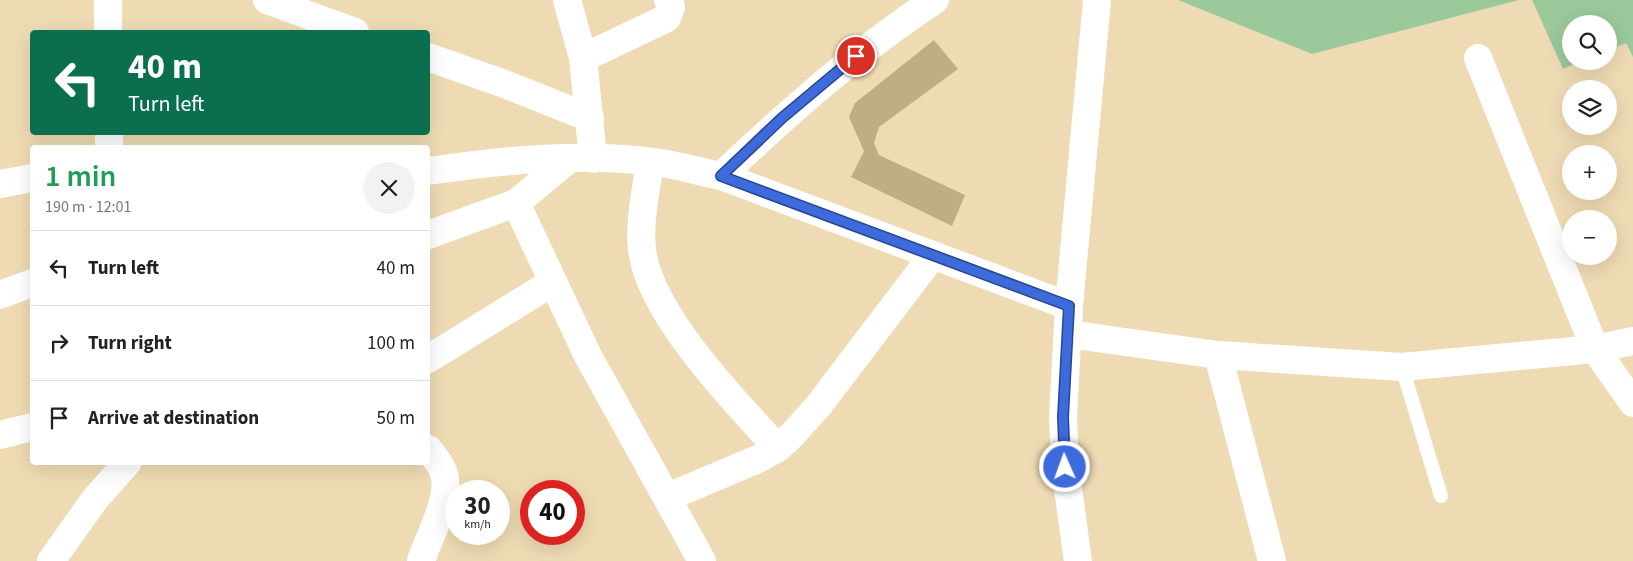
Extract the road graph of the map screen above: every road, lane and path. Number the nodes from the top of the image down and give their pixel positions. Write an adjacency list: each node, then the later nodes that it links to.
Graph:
1 (108, 0): 7 (street)
2 (267, 0): 8 (street)
3 (567, 0): 10 (street)
4 (668, 0): 10 (street)
5 (935, 0): 16 (street)
6 (1097, 0): 25 (street)
7 (108, 30)
8 (350, 30)
9 (430, 58): 12 (street)
10 (583, 58): 12 (street)
11 (1478, 58): 28 (street)
12 (590, 118): 13 (street)
13 (581, 158): 14 (street); 15 (street); 19 (street)
14 (650, 162): 16 (street); 35 (street)
15 (430, 171)
16 (721, 176): 21 (street)
17 (30, 178): 18 (street)
18 (0, 184)
19 (516, 203): 20 (street); 22 (street)
20 (430, 235)
21 (933, 255): 25 (street); 35 (street)
22 (553, 282): 30 (street); 38 (street)
23 (30, 284): 24 (street)
24 (0, 295)
25 (1069, 306): 26 (street)
26 (1068, 334): 29 (street); 43 (street)
27 (1633, 341): 28 (street)
28 (1595, 349): 31 (street); 32 (street)
29 (1218, 355): 31 (street); 44 (street)
30 (430, 358)
31 (1402, 367): 39 (lane)
32 (1633, 403)
33 (30, 428): 34 (street)
34 (0, 435)
35 (778, 448): 38 (street)
36 (430, 452): 41 (street)
37 (125, 465): 40 (street)
38 (668, 496): 42 (street)
39 (1441, 496)
40 (51, 561)
41 (421, 561)
42 (702, 561)
43 (1078, 561)
44 (1272, 561)

